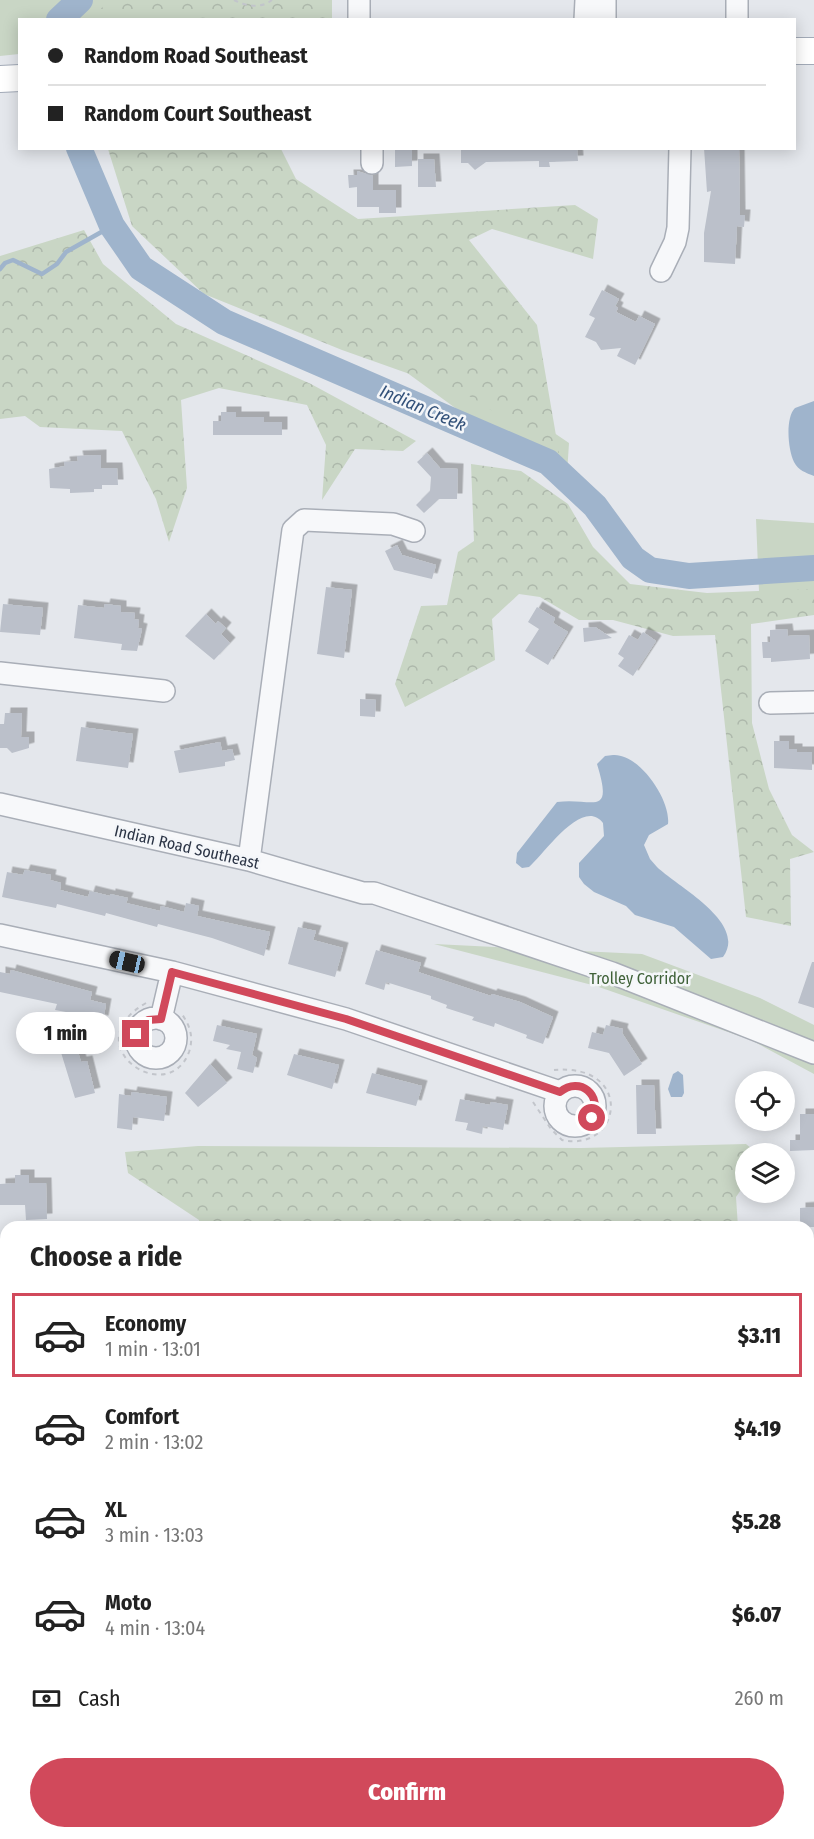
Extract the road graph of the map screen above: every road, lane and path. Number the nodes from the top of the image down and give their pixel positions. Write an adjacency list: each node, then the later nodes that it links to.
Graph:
1 (234, 0): 2 (path)
2 (272, 0)
3 (359, 0): 7 (street)
4 (586, 0): 8 (street)
5 (605, 0): 9 (street)
6 (737, 0): 10 (street)
7 (359, 18)
8 (585, 18)
9 (605, 18)
10 (737, 18)
11 (796, 51): 12 (main road)
12 (814, 51)
13 (680, 150): 14 (street)
14 (661, 271)
15 (414, 531): 21 (street)
16 (0, 673): 17 (street)
17 (164, 691)
18 (814, 702): 19 (street)
19 (770, 703)
20 (0, 804): 21 (street, Indian Road Southeast)
21 (249, 860): 25 (street, Indian Road Southeast)
22 (0, 934): 23 (street)
23 (172, 972): 24 (street); 26 (street)
24 (161, 1019)
25 (814, 1053)
26 (560, 1092)

